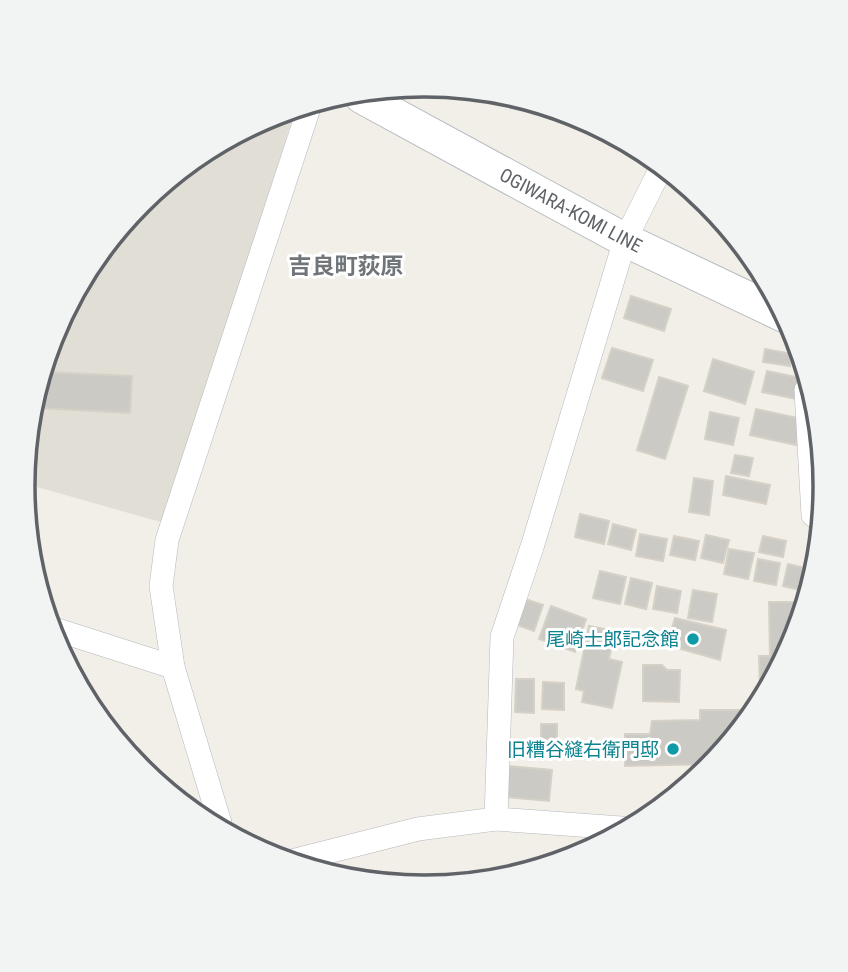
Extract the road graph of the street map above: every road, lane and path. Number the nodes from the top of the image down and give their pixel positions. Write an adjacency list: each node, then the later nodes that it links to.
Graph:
1 (369, 101): 4 (main road, OGIWARA-KOMI LINE)
2 (307, 115): 9 (street)
3 (658, 175): 4 (street)
4 (625, 240): 5 (main road, OGIWARA-KOMI LINE); 11 (street)
5 (770, 309)
6 (808, 421): 7 (street)
7 (812, 502)
8 (64, 632): 9 (street)
9 (173, 667): 10 (street)
10 (218, 815)
11 (496, 819): 12 (street); 13 (street)
12 (610, 827)
13 (308, 857)

